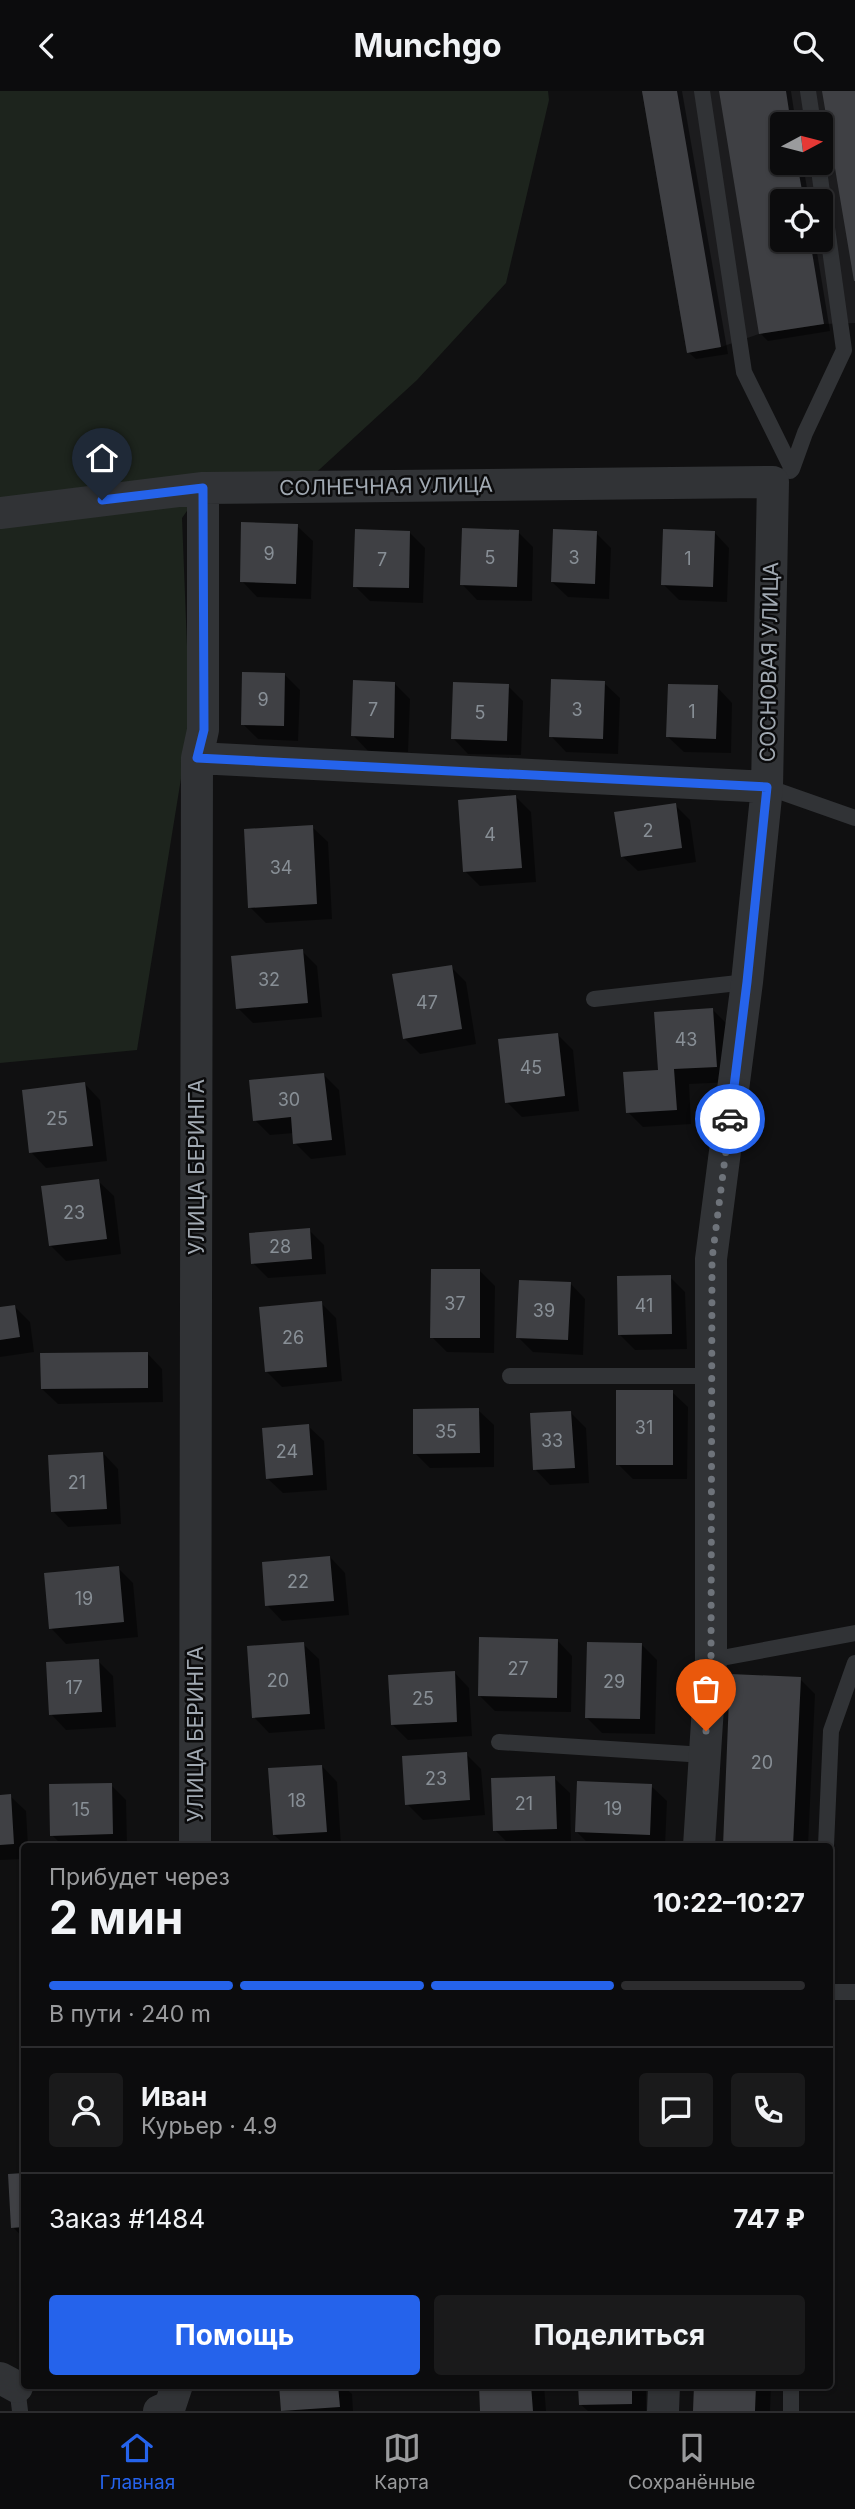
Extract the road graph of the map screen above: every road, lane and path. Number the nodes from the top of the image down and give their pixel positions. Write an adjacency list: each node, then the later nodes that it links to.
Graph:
1 (702, 91): 5 (lane)
2 (808, 91): 3 (lane)
3 (811, 112)
4 (820, 175): 5 (lane)
5 (783, 476): 6 (street, СОЛНЕЧНАЯ УЛИЦА); 9 (street, СОСНОВАЯ УЛИЦА)
6 (203, 488): 7 (street, СОЛНЕЧНАЯ УЛИЦА); 8 (street, УЛИЦА БЕРИНГА)
7 (0, 513)
8 (197, 758): 9 (street); 20 (street, УЛИЦА БЕРИНГА)
9 (767, 787): 10 (lane); 11 (street, СОСНОВАЯ УЛИЦА)
10 (855, 818)
11 (747, 982): 12 (lane); 13 (street, СОСНОВАЯ УЛИЦА)
12 (594, 999)
13 (712, 1375): 14 (lane); 16 (street, СОСНОВАЯ УЛИЦА)
14 (510, 1376)
15 (855, 1633): 16 (lane)
16 (711, 1660): 19 (street, СОСНОВАЯ УЛИЦА)
17 (855, 1663): 22 (lane)
18 (499, 1742): 19 (lane)
19 (705, 1755): 21 (street, СОСНОВАЯ УЛИЦА)
20 (195, 1843)
21 (699, 1843)
22 (827, 1843)
23 (855, 1992): 24 (lane)
24 (833, 1993)
25 (176, 2389): 28 (street)
26 (664, 2389): 29 (street)
27 (791, 2389): 30 (lane)
28 (159, 2411)
29 (663, 2411)
30 (791, 2411)

